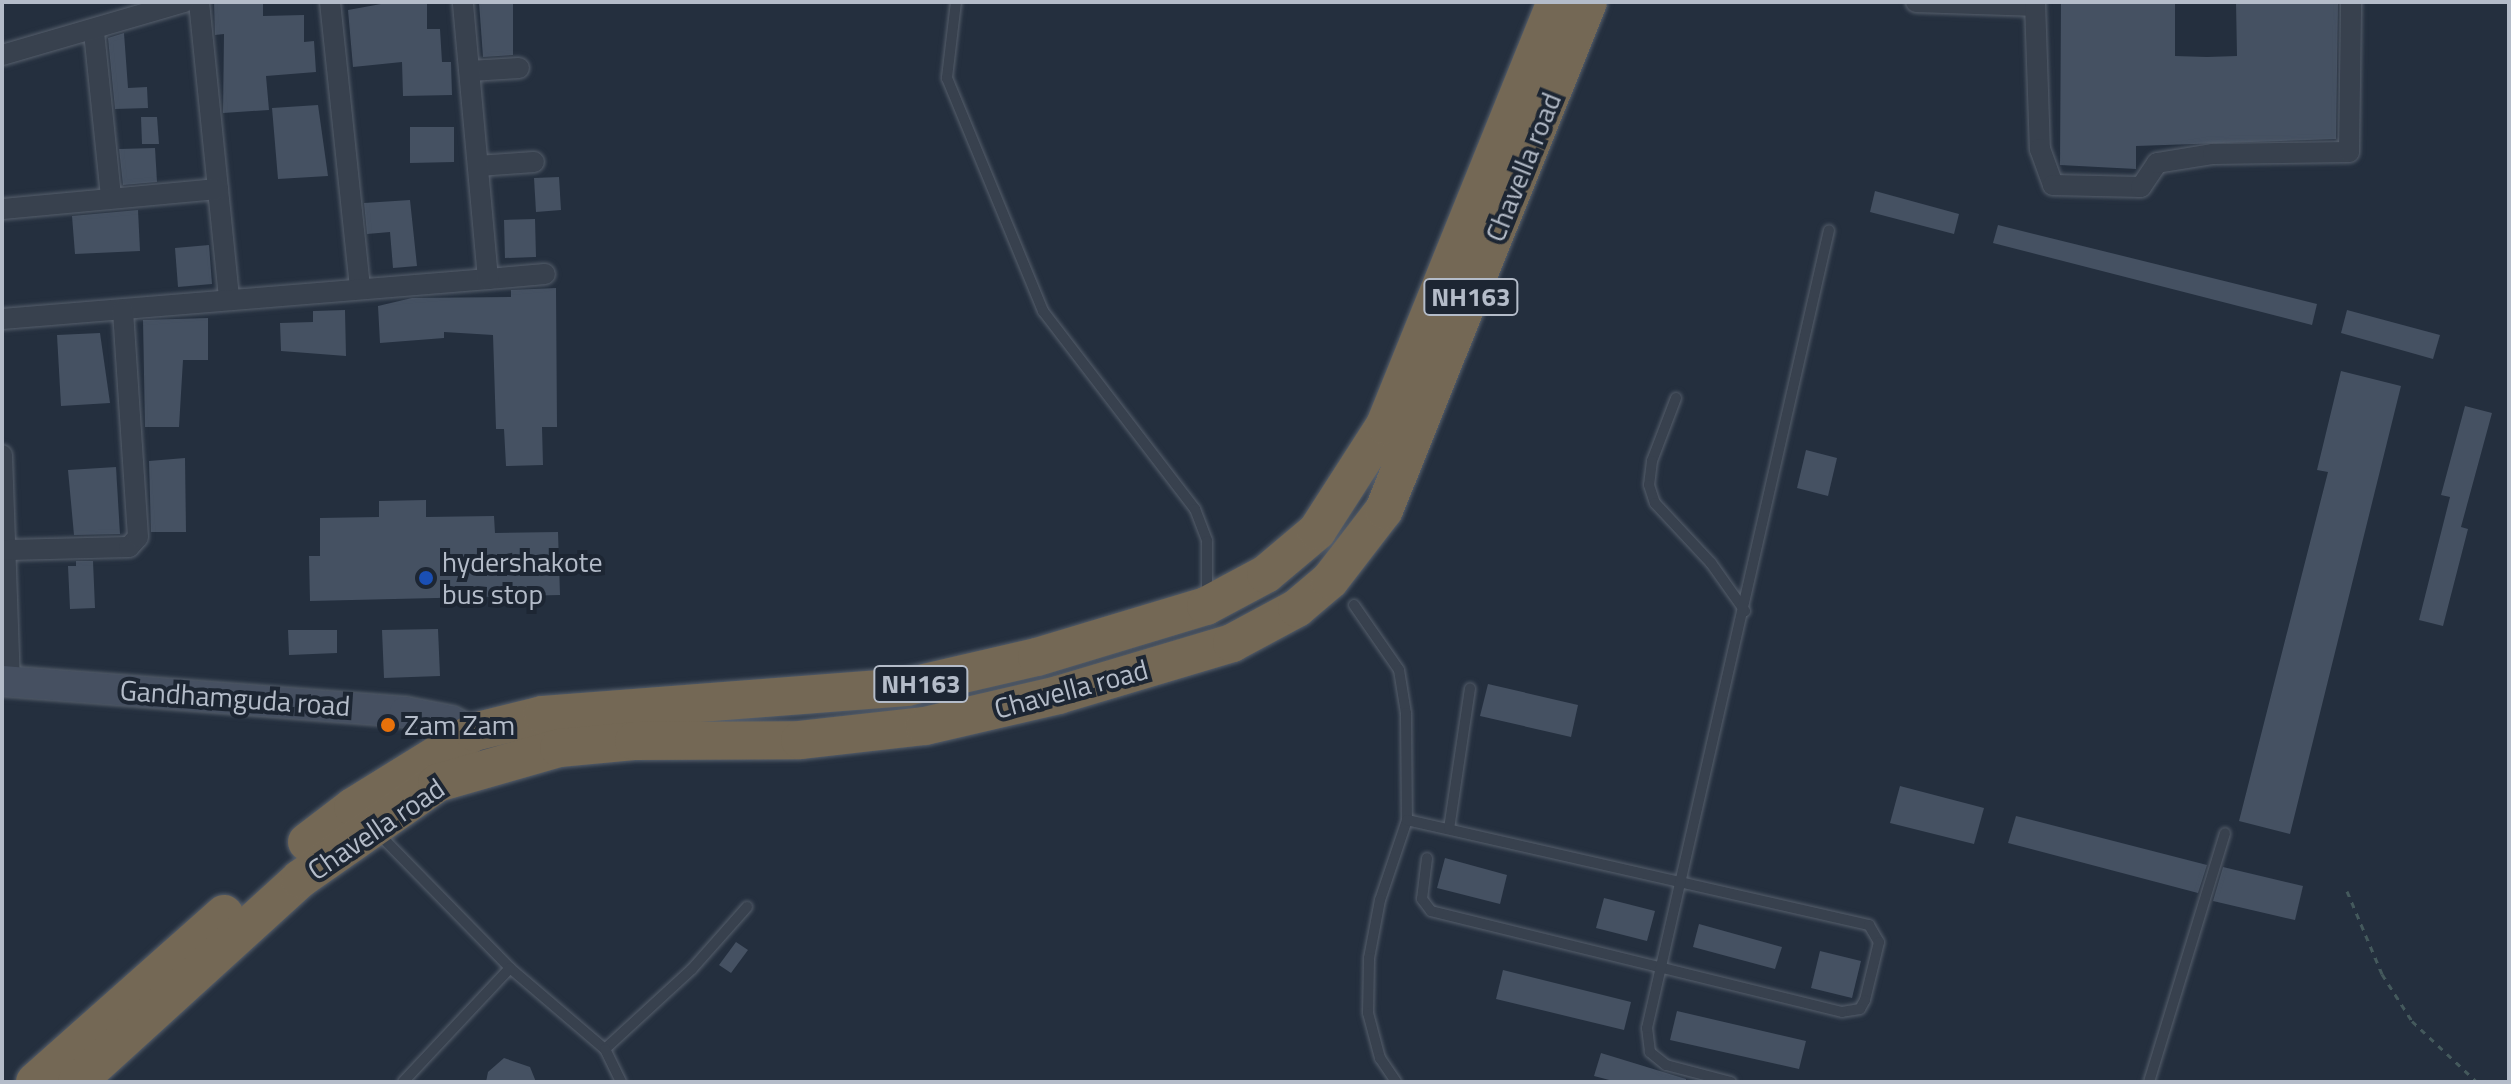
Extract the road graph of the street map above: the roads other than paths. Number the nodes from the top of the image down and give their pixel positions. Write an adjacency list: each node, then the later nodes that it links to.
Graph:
1 (184, 2): 11 (street)
2 (199, 2): 17 (street)
3 (330, 2): 23 (street)
4 (463, 2): 14 (street)
5 (956, 2): 31 (lane)
6 (1556, 2): 31 (highway, Chavella road / NH163)
7 (1588, 2): 36 (highway, Chavella road / NH163)
8 (1916, 2): 10 (street)
9 (2351, 2): 10 (street)
10 (2035, 4)
11 (94, 32): 12 (street); 18 (street)
12 (2, 55)
13 (519, 68): 14 (street)
14 (470, 71): 16 (street)
15 (534, 162): 16 (street)
16 (478, 166): 22 (street)
17 (218, 189): 18 (street); 24 (street)
18 (111, 197): 19 (street)
19 (2, 209)
20 (1829, 230): 32 (lane)
21 (545, 274): 22 (street)
22 (488, 279): 23 (street)
23 (360, 288): 24 (street)
24 (229, 299): 25 (street)
25 (123, 309): 26 (street); 29 (street)
26 (2, 319)
27 (1676, 398): 32 (lane)
28 (2, 455): 29 (street)
29 (8, 550): 33 (street)
30 (1354, 605): 37 (lane)
31 (1206, 606): 35 (highway, Chavella road / NH163)
32 (1745, 611): 42 (lane)
33 (6, 682): 35 (street, Gandhamguda road)
34 (1470, 689): 39 (lane)
35 (474, 732): 36 (street); 47 (highway, Chavella road / NH163)
36 (494, 764): 38 (highway, Chavella road / NH163)
37 (1407, 820): 39 (lane); 51 (lane)
38 (372, 826): 45 (lane); 48 (highway, Chavella road / NH163)
39 (1449, 829): 42 (lane)
40 (2225, 833): 53 (lane)
41 (1427, 858): 44 (lane)
42 (1680, 880): 44 (lane); 44 (lane)
43 (747, 907): 46 (lane)
44 (1661, 965): 52 (lane)
45 (510, 968): 46 (lane); 49 (lane)
46 (605, 1049): 50 (lane)
47 (35, 1082)
48 (77, 1082)
49 (403, 1082)
50 (621, 1082)
51 (1396, 1082)
52 (1731, 1082)
53 (2149, 1082)

